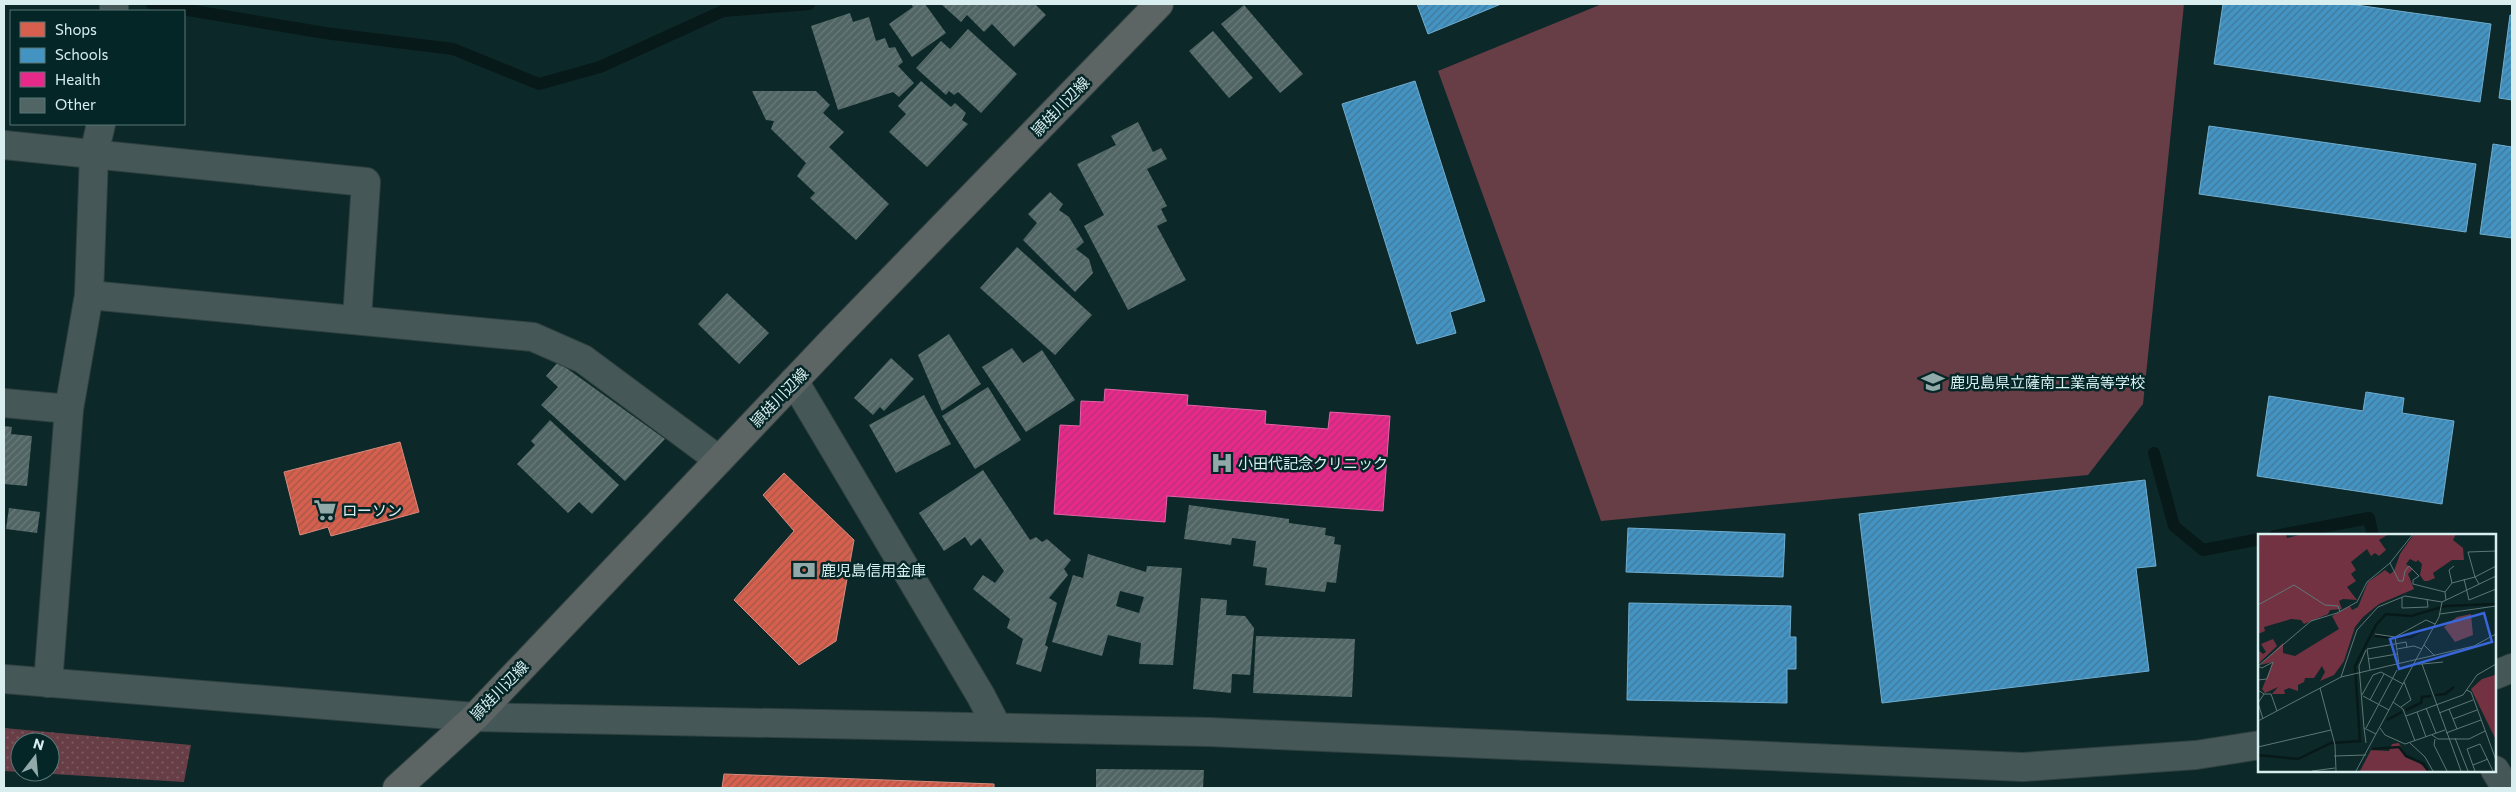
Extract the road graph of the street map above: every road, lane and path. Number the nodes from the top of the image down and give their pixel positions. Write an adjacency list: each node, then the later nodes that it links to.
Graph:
1 (1158, 4): 7 (main road, 頴娃川辺線)
2 (101, 125): 4 (street)
3 (4, 145): 4 (street)
4 (94, 154): 5 (street); 6 (street)
5 (89, 295): 6 (street); 9 (street)
6 (357, 319): 10 (street)
7 (794, 381): 10 (main road, 頴娃川辺線); 16 (street)
8 (4, 403): 9 (street)
9 (69, 409): 14 (street)
10 (719, 460): 15 (main road, 頴娃川辺線)
11 (2512, 668): 12 (street)
12 (2496, 675)
13 (4, 679): 14 (street)
14 (48, 683): 15 (street)
15 (474, 717): 16 (street); 19 (main road, 頴娃川辺線)
16 (997, 726): 17 (street)
17 (2258, 746)
18 (2496, 772): 20 (street)
19 (403, 786)
20 (2506, 788)

